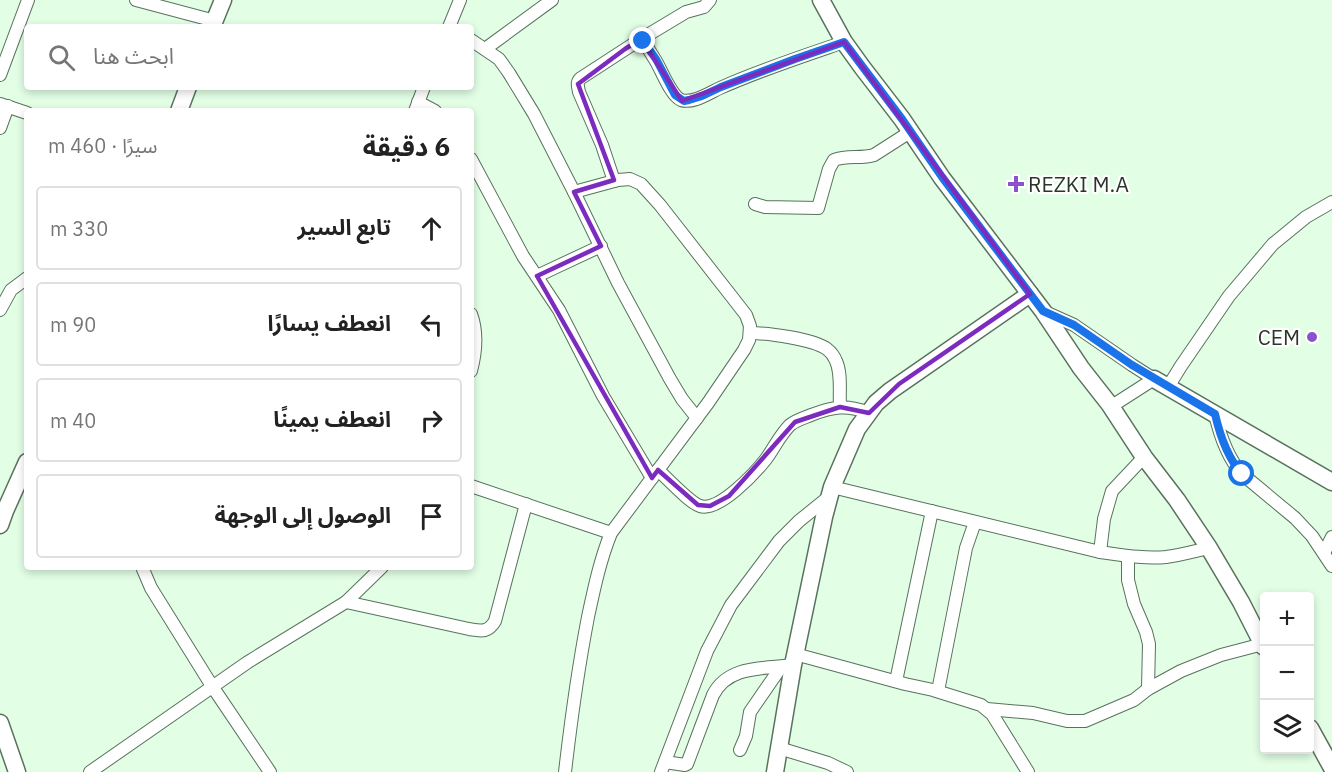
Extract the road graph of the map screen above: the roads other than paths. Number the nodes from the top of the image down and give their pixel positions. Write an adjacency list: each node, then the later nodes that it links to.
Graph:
1 (28, 0): 10 (street)
2 (136, 0): 8 (street)
3 (223, 0): 8 (street)
4 (460, 0): 9 (street)
5 (552, 0): 14 (street)
6 (710, 0): 11 (street)
7 (821, 0): 13 (street)
8 (213, 24)
9 (450, 24)
10 (23, 28): 15 (street)
11 (641, 39): 13 (street); 25 (street)
12 (474, 42): 14 (street)
13 (844, 42): 23 (street)
14 (485, 49): 26 (street)
15 (0, 75)
16 (187, 90): 20 (street)
17 (423, 90): 19 (street)
18 (4, 105): 21 (street); 22 (street)
19 (416, 107)
20 (180, 108)
21 (24, 112)
22 (0, 128)
23 (910, 132): 28 (street); 32 (street)
24 (474, 165): 30 (street)
25 (614, 181): 26 (street); 36 (street)
26 (574, 192): 29 (street)
27 (1332, 202): 38 (street)
28 (756, 204)
29 (601, 246): 30 (street); 43 (street)
30 (537, 276): 46 (street)
31 (24, 280): 33 (street)
32 (1030, 294): 34 (street); 41 (street)
33 (0, 310)
34 (1043, 311): 38 (street); 39 (street)
35 (474, 330): 37 (street)
36 (750, 333): 40 (street); 43 (street)
37 (474, 358)
38 (1161, 383): 39 (street); 42 (street)
39 (1110, 405): 44 (street)
40 (840, 407): 41 (street); 46 (street)
41 (869, 413): 49 (street)
42 (1215, 414): 47 (street); 58 (street)
43 (697, 418): 46 (street)
44 (1144, 457): 56 (street); 57 (street)
45 (24, 469): 53 (street)
46 (655, 474): 54 (street)
47 (1332, 482)
48 (474, 487): 50 (street)
49 (831, 492): 51 (street); 66 (street); 76 (street)
50 (526, 504): 54 (street); 63 (street)
51 (932, 511): 52 (street); 67 (street)
52 (975, 522): 57 (street); 70 (street)
53 (0, 525)
54 (611, 533): 82 (street)
55 (1332, 537): 58 (street)
56 (1209, 548): 59 (street); 64 (street)
57 (1100, 552): 59 (street)
58 (1323, 553): 60 (street)
59 (1128, 556): 69 (street)
60 (1332, 566)
61 (143, 570): 68 (street)
62 (379, 570): 63 (street)
63 (346, 602): 68 (street)
64 (1260, 638)
65 (1260, 646): 69 (street)
66 (790, 662): 67 (street); 74 (street); 75 (street); 76 (street)
67 (896, 681): 70 (street)
68 (212, 687): 80 (street); 81 (street)
69 (1148, 689): 71 (street)
70 (938, 691): 71 (street)
71 (987, 709): 84 (street)
72 (0, 723): 79 (street)
73 (1314, 735): 77 (street)
74 (779, 748): 78 (street); 83 (street)
75 (740, 750)
76 (663, 767)
77 (1332, 768)
78 (842, 771)
79 (17, 772)
80 (90, 772)
81 (270, 772)
82 (566, 772)
83 (775, 772)
84 (1028, 772)

